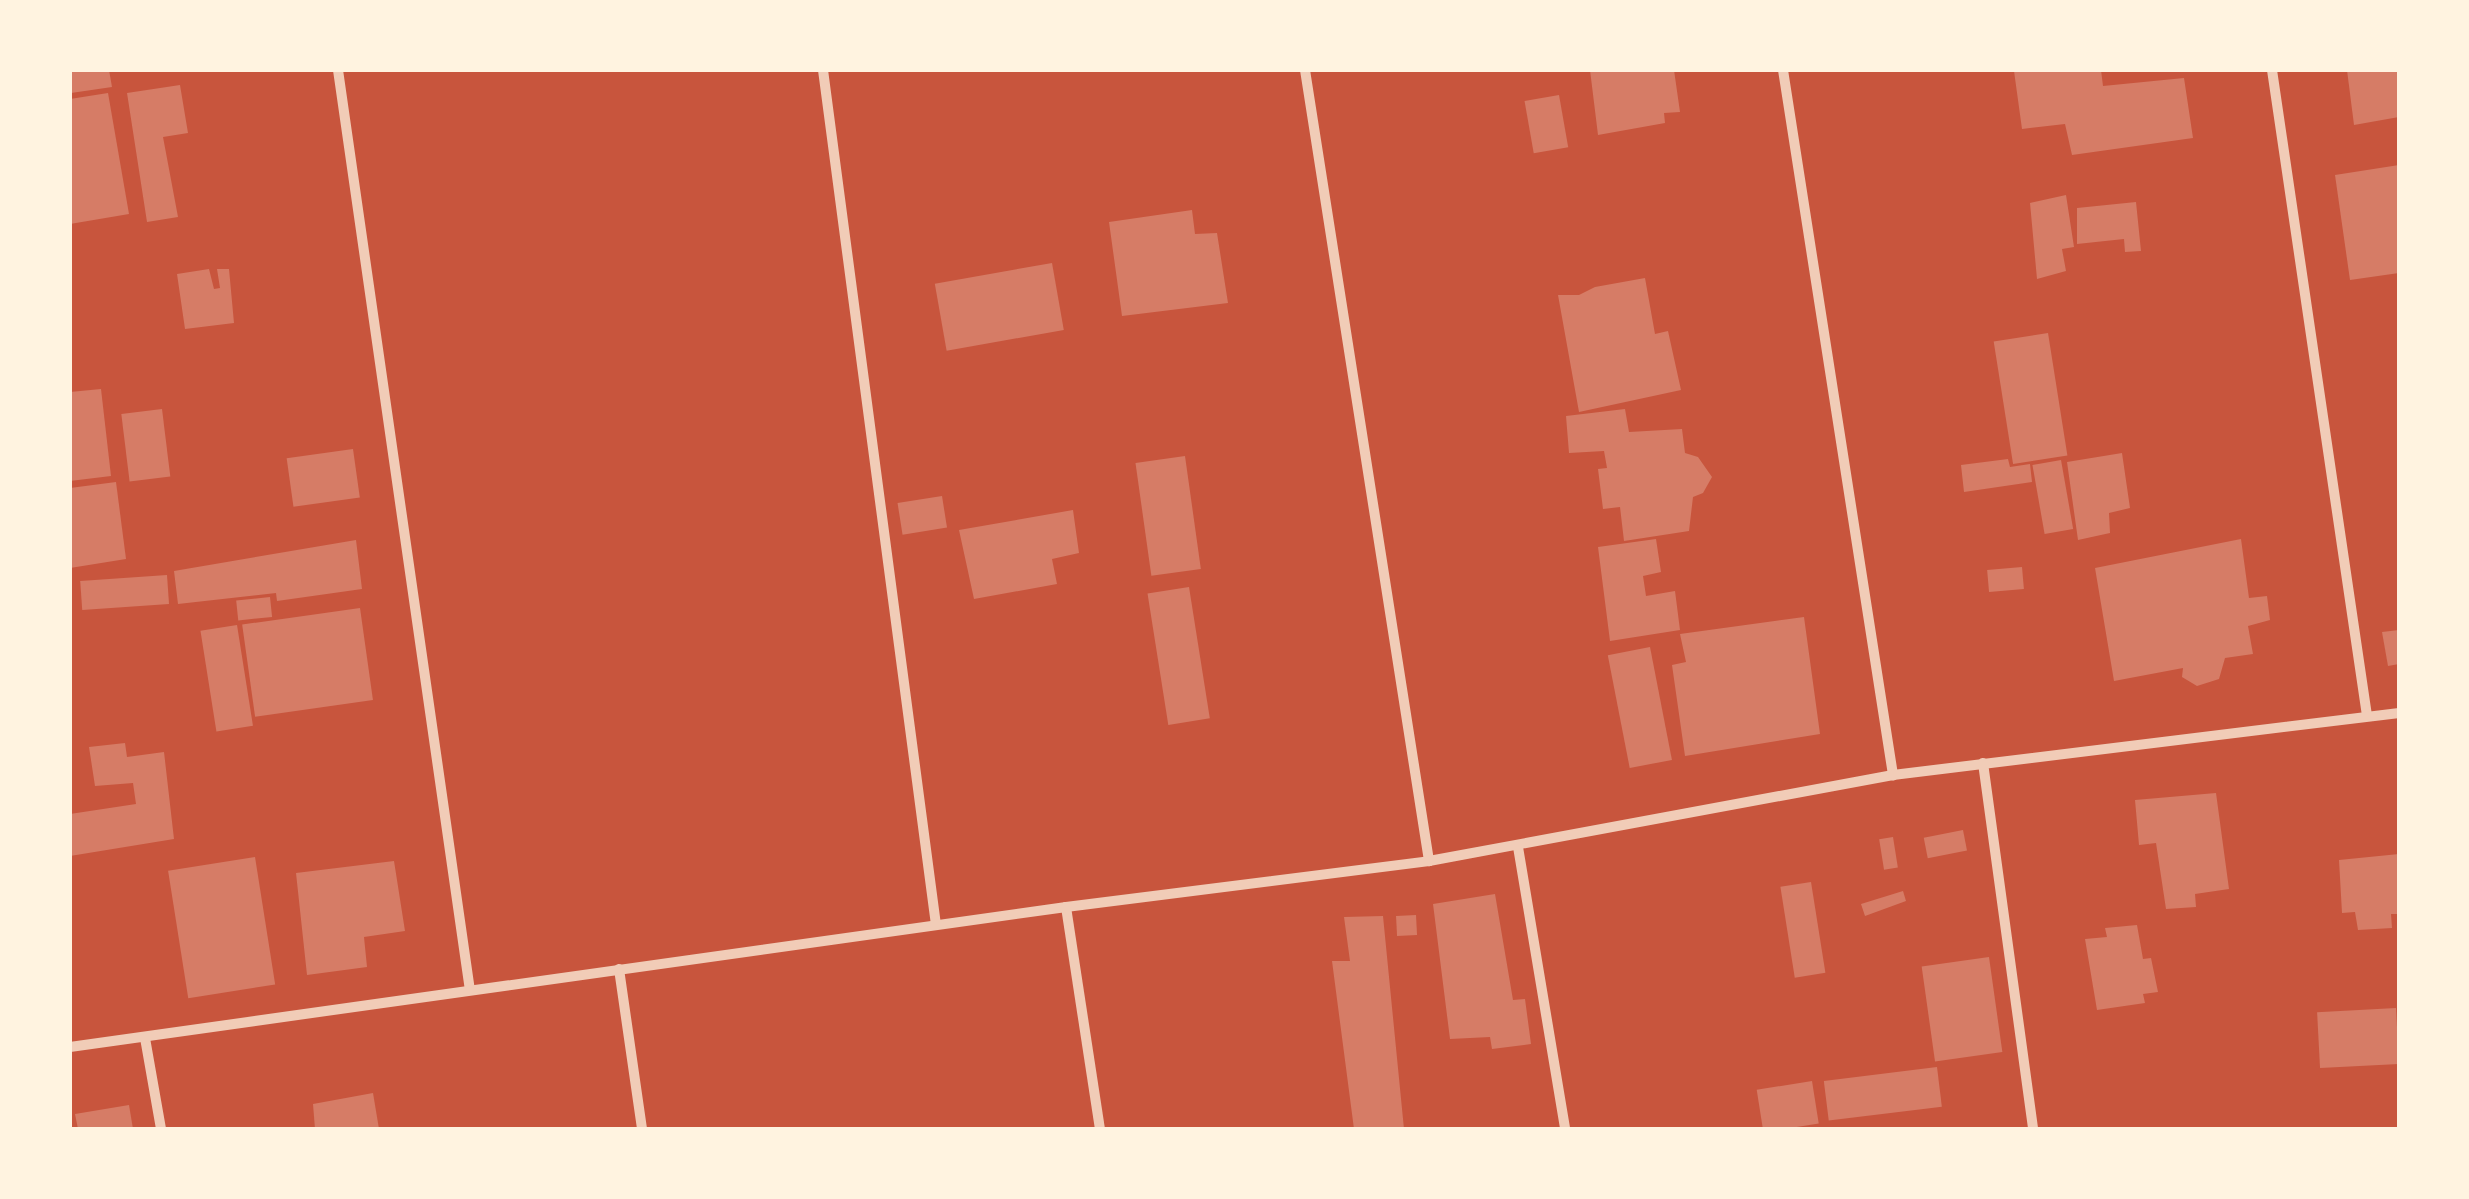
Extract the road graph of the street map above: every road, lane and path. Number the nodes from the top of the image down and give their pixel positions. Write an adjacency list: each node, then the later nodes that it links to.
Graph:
1 (338, 70): 15 (street)
2 (824, 70): 13 (street)
3 (1305, 70): 11 (street)
4 (1782, 70): 9 (street)
5 (2272, 70): 7 (street)
6 (2399, 713): 7 (street)
7 (2367, 716): 8 (street)
8 (1984, 763): 9 (street); 22 (street)
9 (1893, 775): 10 (street)
10 (1518, 847): 11 (street); 21 (street)
11 (1428, 861): 12 (street)
12 (1066, 907): 13 (street); 20 (street)
13 (936, 926): 14 (street)
14 (619, 969): 15 (street); 19 (street)
15 (470, 990): 16 (street)
16 (145, 1038): 17 (street); 18 (street)
17 (70, 1047)
18 (160, 1129)
19 (642, 1129)
20 (1100, 1129)
21 (1565, 1129)
22 (2033, 1129)

